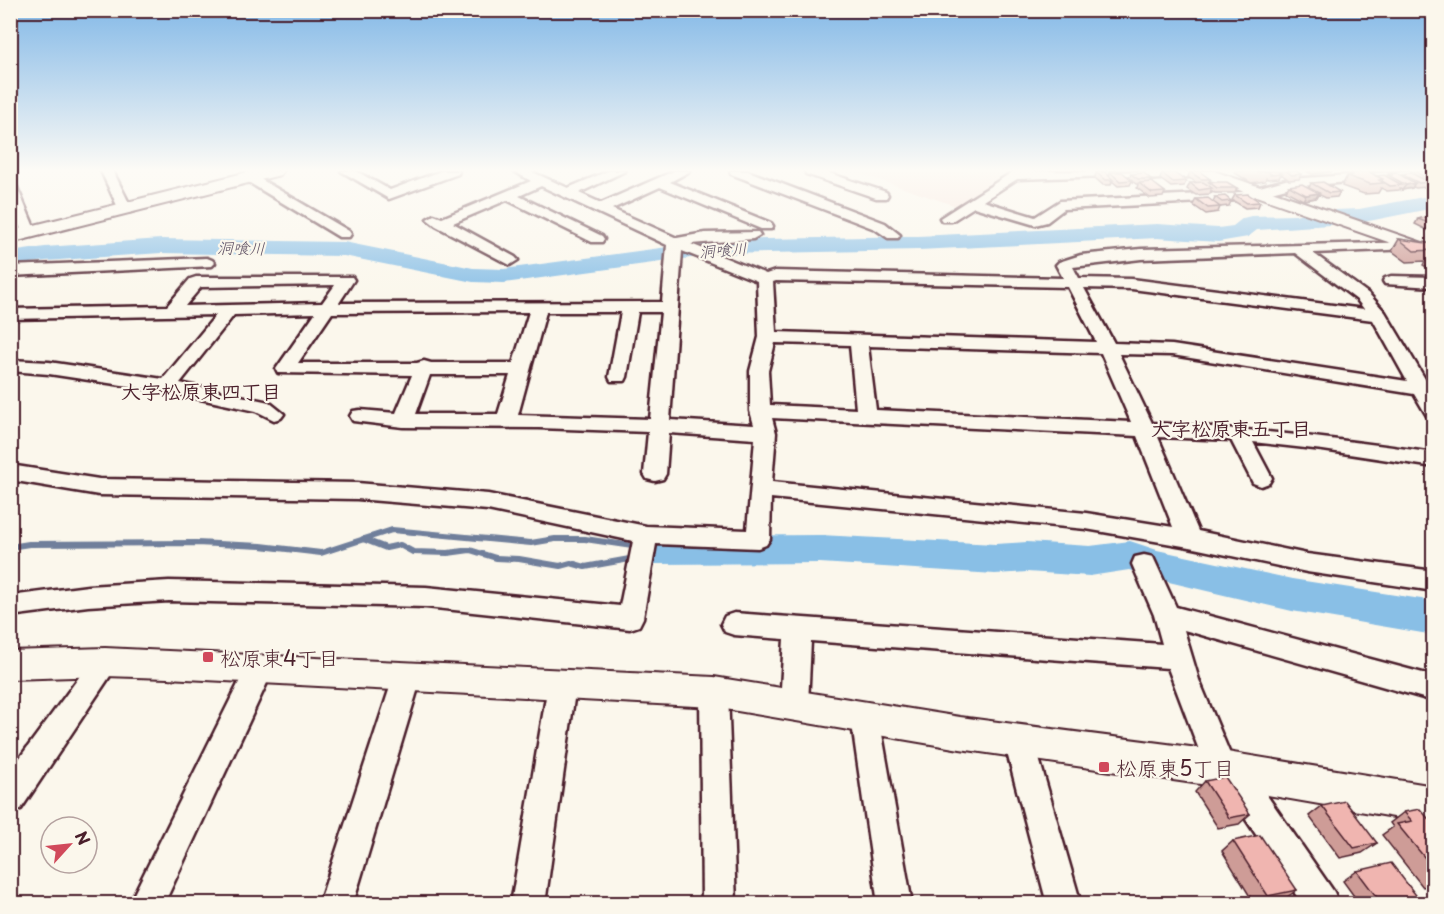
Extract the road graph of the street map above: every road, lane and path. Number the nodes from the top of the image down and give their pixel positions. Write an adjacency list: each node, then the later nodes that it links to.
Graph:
1 (16, 214): 14 (street)
2 (106, 214): 14 (main road)
3 (310, 214): 15 (street)
4 (454, 214): 23 (street)
5 (545, 214): 17 (street)
6 (614, 214): 19 (street)
7 (724, 214): 19 (street)
8 (848, 214): 16 (street)
9 (954, 214): 13 (street)
10 (1012, 214): 11 (street)
11 (1049, 214)
12 (1323, 214): 20 (street)
13 (947, 218)
14 (20, 234)
15 (344, 234)
16 (893, 235)
17 (597, 239)
18 (1434, 239): 20 (street)
19 (675, 243): 26 (street); 32 (street)
20 (1412, 245): 21 (street); 22 (street)
21 (1297, 248): 29 (street); 37 (street)
22 (1434, 253)
23 (510, 260)
24 (207, 263): 25 (street)
25 (10, 271)
26 (765, 279): 29 (street); 38 (street)
27 (1391, 282): 28 (street)
28 (1434, 282)
29 (1073, 284): 37 (street); 40 (street)
30 (539, 306): 31 (street); 33 (street); 43 (street)
31 (630, 307): 32 (street); 44 (street)
32 (671, 307): 54 (street)
33 (327, 308): 34 (street); 35 (street); 42 (street)
34 (173, 309): 35 (street); 36 (street)
35 (229, 309): 45 (street)
36 (10, 314)
37 (1379, 316): 46 (street)
38 (768, 337): 39 (street); 47 (street)
39 (858, 340): 40 (street); 51 (street)
40 (1107, 347): 46 (street); 55 (street)
41 (10, 365): 45 (street)
42 (424, 368): 43 (street); 52 (street)
43 (520, 369): 53 (street)
44 (618, 377)
45 (168, 386): 49 (street)
46 (1420, 388): 48 (street)
47 (760, 411): 51 (street); 56 (street)
48 (1434, 412)
49 (274, 414)
50 (360, 416): 52 (street)
51 (867, 416): 55 (street)
52 (403, 421): 53 (street)
53 (506, 421): 54 (street)
54 (660, 425): 56 (street); 60 (street)
55 (1144, 428): 57 (street); 64 (street)
56 (766, 433): 62 (street)
57 (1238, 434): 58 (street); 61 (street)
58 (1434, 460)
59 (10, 472): 63 (street)
60 (655, 474)
61 (1261, 478)
62 (760, 489): 63 (street); 64 (street)
63 (646, 535): 67 (street)
64 (1189, 538): 66 (street)
65 (1144, 564): 68 (street)
66 (1434, 581)
67 (10, 606)
68 (1167, 615): 71 (street); 77 (street)
69 (734, 624): 70 (street)
70 (798, 629): 71 (street); 79 (street)
71 (1179, 657): 82 (street)
72 (105, 662): 73 (street); 74 (street); 83 (street)
73 (10, 665)
74 (259, 669): 75 (street); 85 (street)
75 (407, 678): 76 (street); 86 (street)
76 (562, 685): 78 (street); 87 (street)
77 (1434, 689)
78 (714, 692): 79 (street); 88 (street)
79 (794, 704): 80 (street)
80 (866, 717): 81 (street); 89 (street)
81 (1019, 741): 82 (street); 90 (street)
82 (1221, 769): 84 (street); 91 (street)
83 (10, 798)
84 (1426, 812)
85 (146, 903)
86 (336, 903)
87 (528, 903)
88 (719, 903)
89 (895, 903)
90 (1064, 903)
91 (1322, 903)

